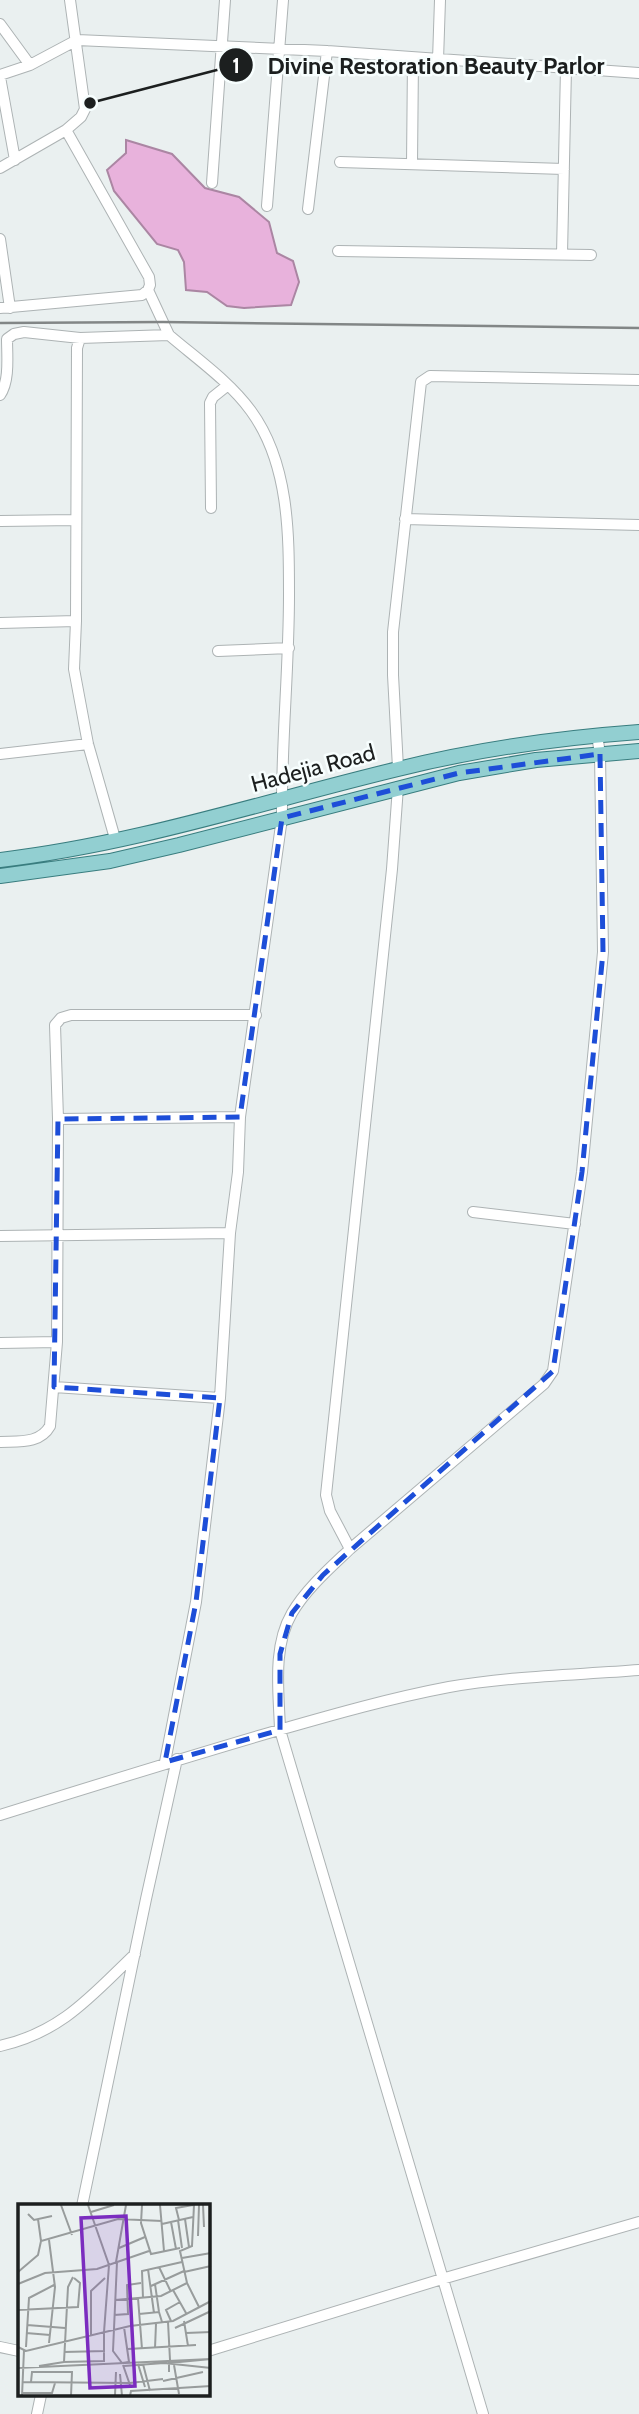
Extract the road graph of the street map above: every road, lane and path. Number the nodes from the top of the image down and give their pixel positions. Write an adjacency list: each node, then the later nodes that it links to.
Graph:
1 (70, 0): 6 (street)
2 (225, 0): 7 (street)
3 (283, 0): 8 (street)
4 (440, 0): 11 (street)
5 (0, 24): 12 (street)
6 (77, 40): 7 (street); 12 (street); 16 (street)
7 (222, 46): 8 (street); 22 (street)
8 (280, 49): 9 (street); 23 (street)
9 (327, 51): 10 (street); 24 (street)
10 (412, 58): 11 (street); 19 (street)
11 (438, 60): 13 (street)
12 (30, 65): 15 (street)
13 (566, 68): 14 (street); 21 (street)
14 (639, 73)
15 (0, 76): 17 (street)
16 (66, 130): 17 (street); 29 (street)
17 (15, 160): 20 (street)
18 (340, 162): 19 (street)
19 (412, 164): 21 (street)
20 (0, 169)
21 (564, 169): 27 (street)
22 (212, 183)
23 (267, 206)
24 (308, 209)
25 (0, 239): 30 (street)
26 (338, 251): 27 (street)
27 (562, 254): 28 (street)
28 (591, 255)
29 (148, 290): 30 (street); 31 (street)
30 (5, 308)
31 (169, 335): 32 (street); 34 (street)
32 (80, 338): 35 (street); 38 (street)
33 (639, 380): 37 (street)
34 (228, 385): 36 (street); 43 (street)
35 (0, 395)
36 (211, 508)
37 (405, 519): 40 (street); 51 (street)
38 (75, 520): 39 (street); 41 (street)
39 (0, 521)
40 (639, 524)
41 (76, 621): 42 (street); 47 (street)
42 (0, 623)
43 (289, 648): 44 (street); 53 (street)
44 (218, 651)
45 (639, 732): 46 (main road, Hadejia Road)
46 (597, 735): 50 (street); 51 (main road, Hadejia Road)
47 (88, 744): 49 (street); 55 (street)
48 (639, 751): 50 (main road, Hadejia Road)
49 (0, 754)
50 (600, 754): 52 (main road, Hadejia Road); 62 (street)
51 (398, 768): 53 (main road, Hadejia Road)
52 (398, 787): 54 (main road, Hadejia Road); 71 (street)
53 (282, 800): 54 (street); 55 (main road, Hadejia Road)
54 (282, 818): 57 (main road, Hadejia Road); 58 (street)
55 (116, 842): 56 (main road, Hadejia Road)
56 (0, 860)
57 (0, 876)
58 (256, 1015): 59 (street); 60 (street)
59 (240, 1117): 60 (street); 63 (street)
60 (58, 1119): 64 (street)
61 (473, 1212): 62 (street)
62 (575, 1224): 71 (street)
63 (230, 1233): 64 (street); 69 (street)
64 (57, 1235): 65 (street); 66 (street)
65 (0, 1236)
66 (57, 1342): 67 (street); 68 (street)
67 (0, 1343)
68 (54, 1387): 69 (street); 70 (street)
69 (220, 1398): 75 (street)
70 (0, 1442)
71 (350, 1549): 73 (street)
72 (639, 1670): 73 (street)
73 (280, 1730): 74 (street); 81 (street)
74 (177, 1759): 75 (street); 77 (street)
75 (165, 1762): 76 (street)
76 (0, 1815)
77 (135, 1954): 78 (street); 79 (street)
78 (0, 2046)
79 (82, 2204)
80 (639, 2222): 81 (street)
81 (442, 2279): 83 (street); 87 (street)
82 (0, 2347): 84 (street)
83 (210, 2350)
84 (18, 2351)
85 (41, 2396): 86 (street)
86 (37, 2414)
87 (483, 2414)

